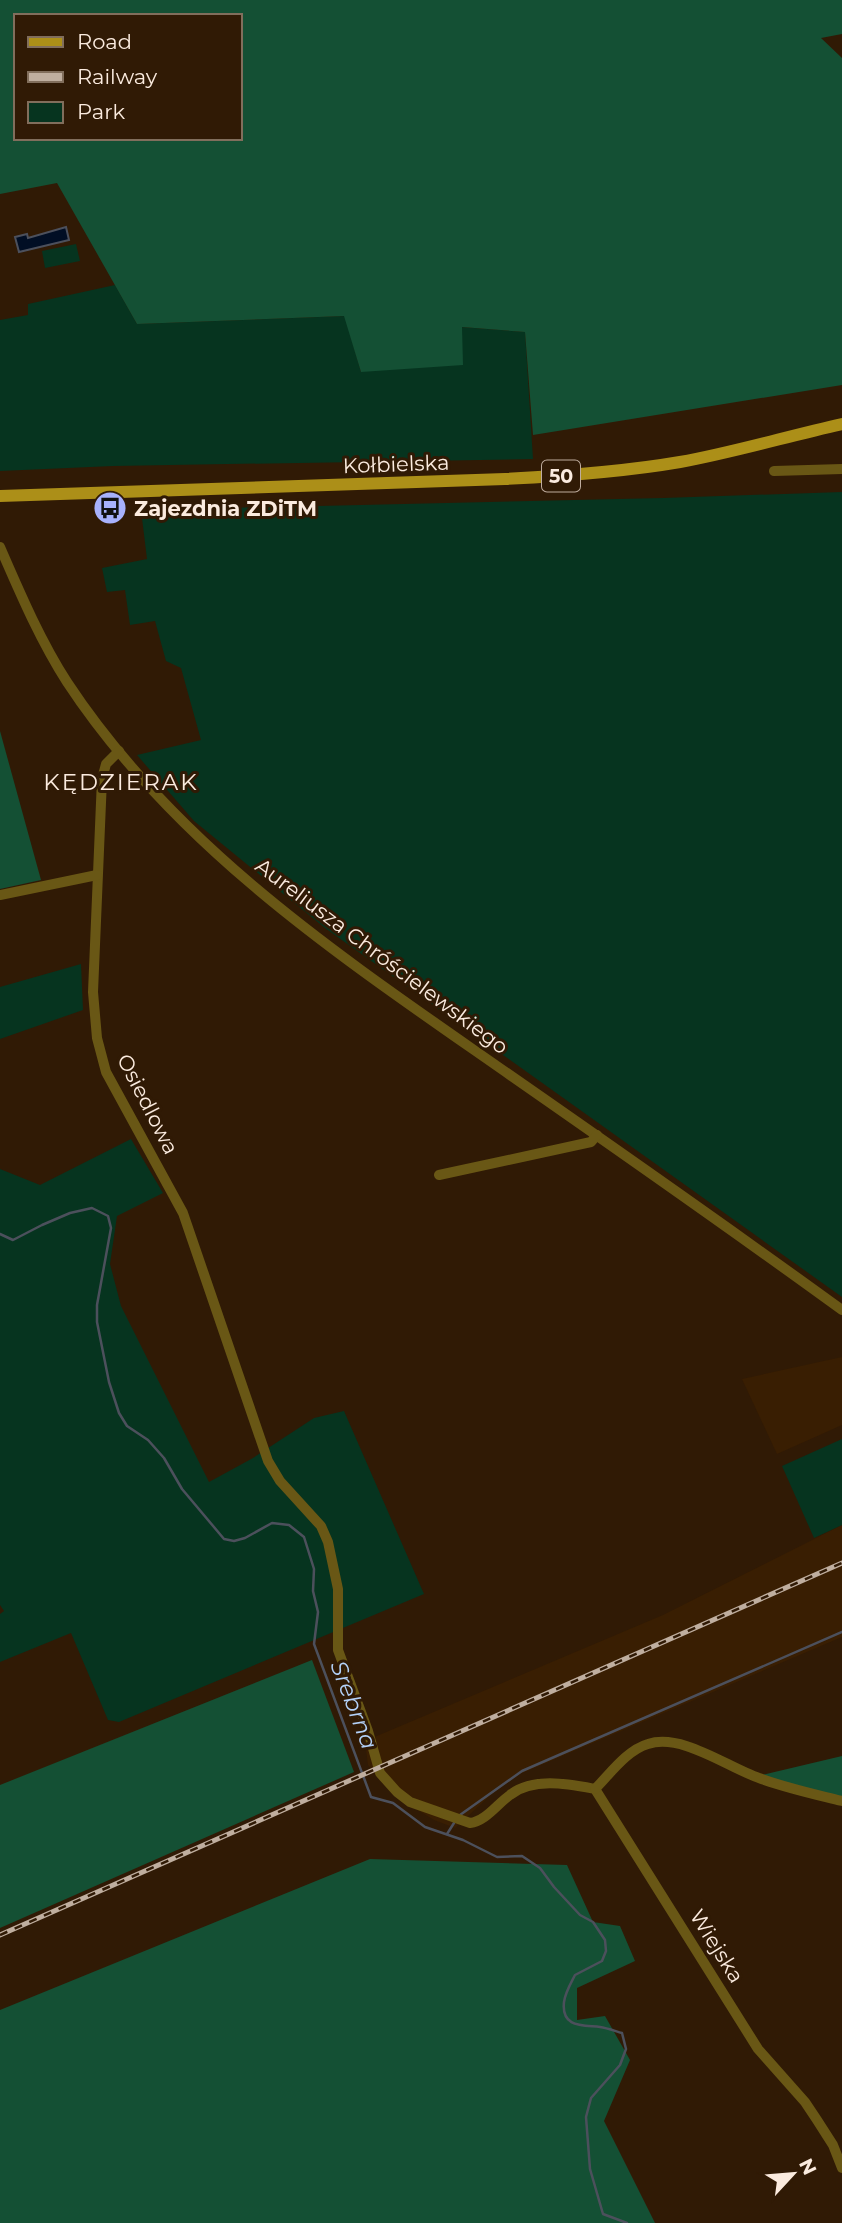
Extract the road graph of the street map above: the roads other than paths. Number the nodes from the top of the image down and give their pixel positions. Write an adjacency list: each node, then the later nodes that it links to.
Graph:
1 (842, 414): 3 (main road, 50)
2 (842, 424): 3 (main road, 50)
3 (790, 436): 6 (main road, Kołbielska / 50)
4 (842, 469): 5 (street)
5 (774, 471)
6 (0, 496)
7 (0, 547): 8 (street, Aureliusza Chróścielewskiego)
8 (119, 751): 9 (street, Osiedlowa); 11 (street, Aureliusza Chróścielewskiego)
9 (97, 875): 10 (street); 14 (street, Osiedlowa)
10 (0, 895)
11 (597, 1135): 12 (street); 13 (street, Aureliusza Chróścielewskiego)
12 (439, 1175)
13 (842, 1310)
14 (595, 1789): 15 (street); 16 (street, Wiejska)
15 (842, 1801)
16 (842, 2168)

